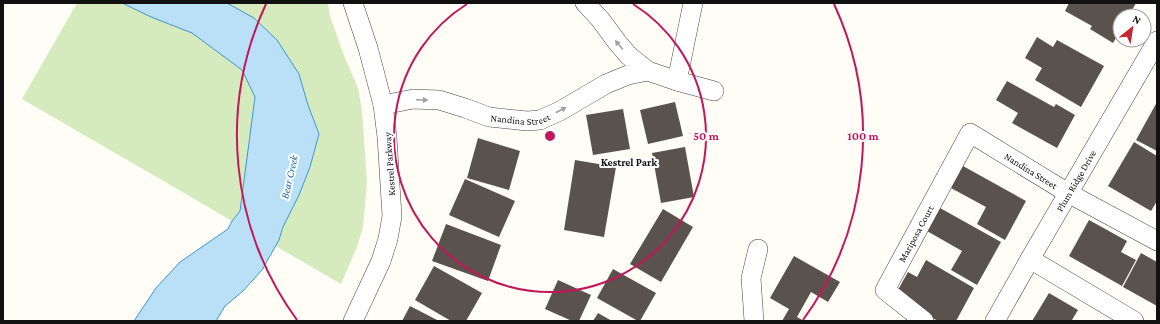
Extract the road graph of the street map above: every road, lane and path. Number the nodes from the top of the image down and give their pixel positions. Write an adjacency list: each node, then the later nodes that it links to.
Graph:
1 (353, 3): 8 (street, Kestrel Parkway)
2 (585, 3): 5 (street, one-way to 2)
3 (693, 3): 6 (street)
4 (1157, 41): 10 (street, Plum Ridge Drive)
5 (648, 71): 6 (street); 8 (street, Nandina Street, one-way to 5)
6 (677, 81): 7 (street)
7 (714, 91)
8 (384, 105): 14 (street, Kestrel Parkway)
9 (970, 134): 10 (street, Nandina Street); 16 (street, Mariposa Court)
10 (1068, 193): 11 (street, Nandina Street); 13 (street, Plum Ridge Drive)
11 (1157, 240)
12 (758, 249): 15 (street)
13 (1030, 259): 17 (street, Plum Ridge Drive); 18 (street)
14 (353, 321)
15 (754, 321)
16 (924, 321)
17 (995, 321)
18 (1134, 321)

